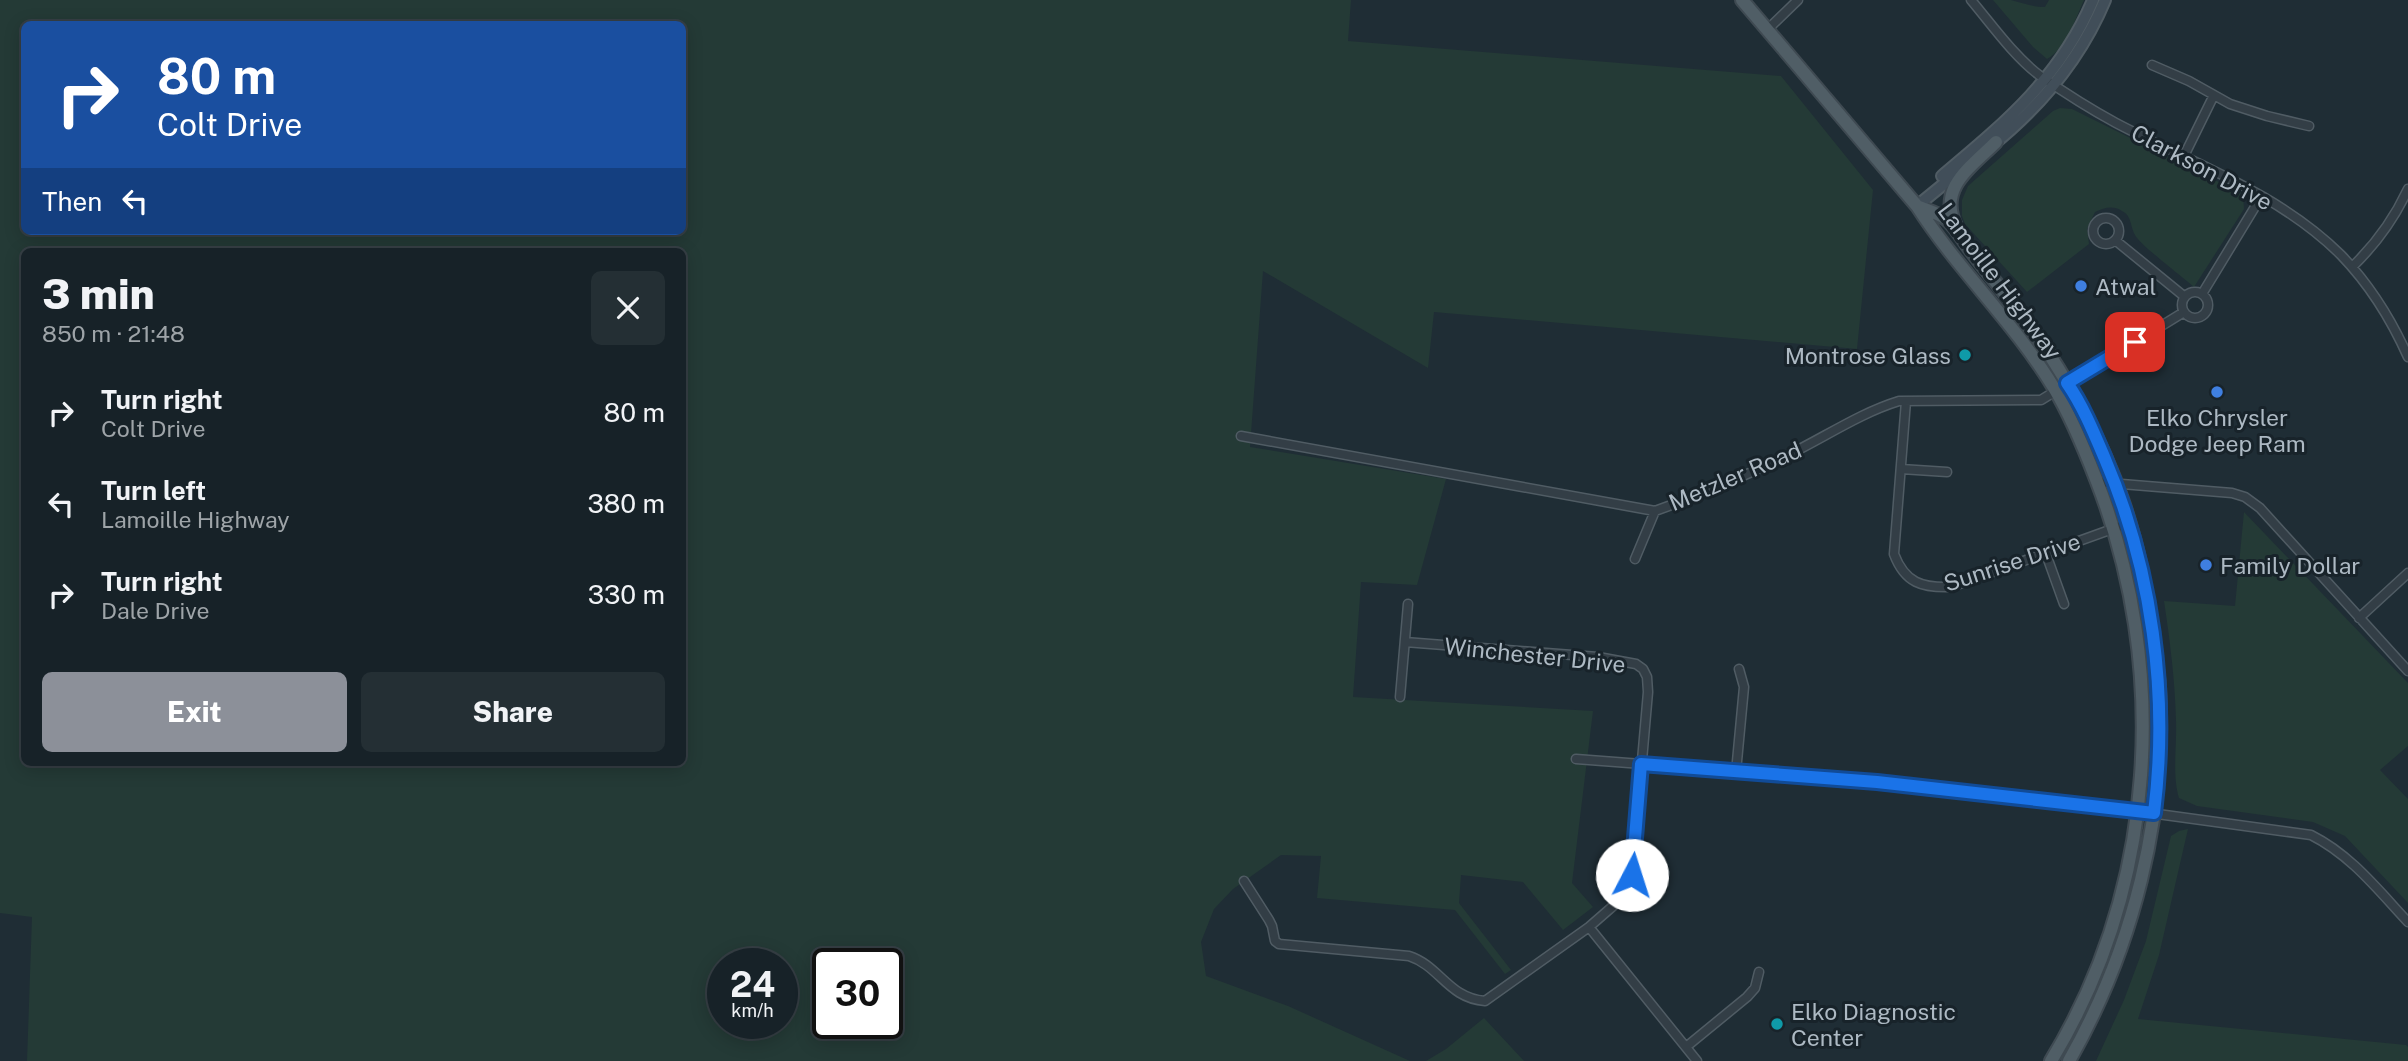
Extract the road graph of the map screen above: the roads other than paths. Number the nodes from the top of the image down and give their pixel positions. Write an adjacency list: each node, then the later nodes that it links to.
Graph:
1 (1742, 0): 6 (main road, Lamoille Highway)
2 (1798, 0): 6 (street)
3 (1971, 0): 8 (street, Clarkson Drive)
4 (2093, 0): 8 (main road)
5 (2105, 0): 8 (main road)
6 (1767, 30): 15 (main road, Lamoille Highway)
7 (2152, 65): 9 (street)
8 (2051, 82): 11 (main road); 12 (street, Clarkson Drive); 15 (main road)
9 (2213, 97): 10 (street); 12 (street)
10 (2309, 126)
11 (1996, 142): 15 (main road); 18 (main road)
12 (2184, 156): 14 (street, Clarkson Drive)
13 (2407, 194): 17 (street)
14 (2261, 197): 17 (street, Clarkson Drive); 19 (street)
15 (1914, 203): 18 (main road, Lamoille Highway); 24 (main road, Lamoille Highway)
16 (2115, 240): 20 (street)
17 (2352, 267): 22 (street, Clarkson Drive)
18 (1986, 270): 23 (main road, Lamoille Highway)
19 (2202, 294): 20 (street); 21 (street)
20 (2185, 297): 21 (street)
21 (2184, 312): 23 (street, Metzler Road)
22 (2408, 357)
23 (2067, 383): 24 (street, Metzler Road); 30 (main road, Lamoille Highway)
24 (2055, 390): 25 (street, Metzler Road); 29 (main road, Lamoille Highway)
25 (1906, 401): 27 (street, Sunrise Drive); 31 (street, Metzler Road)
26 (1241, 436): 31 (street, Metzler Road)
27 (1901, 469): 28 (street); 34 (street, Sunrise Drive)
28 (1947, 472)
29 (2097, 482): 30 (street); 33 (main road, Lamoille Highway)
30 (2116, 483): 32 (main road, Lamoille Highway); 39 (street)
31 (1655, 511): 35 (street)
32 (2129, 523): 33 (street, Sunrise Drive); 48 (main road, Lamoille Highway)
33 (2114, 529): 34 (street, Sunrise Drive); 47 (main road, Lamoille Highway)
34 (2046, 554): 38 (street)
35 (1635, 559)
36 (2408, 572): 39 (street)
37 (1408, 604): 40 (street)
38 (2064, 604)
39 (2359, 618): 42 (street)
40 (1405, 642): 43 (street); 45 (street, Winchester Drive)
41 (1739, 669): 46 (street)
42 (2408, 671)
43 (1401, 697)
44 (1576, 759): 45 (street)
45 (1641, 764): 46 (street); 51 (street, Winchester Drive)
46 (1737, 772): 47 (street)
47 (2138, 811): 48 (street); 55 (main road, Lamoille Highway)
48 (2154, 813): 50 (street); 56 (main road, Lamoille Highway)
49 (1244, 881): 51 (street, Winchester Drive)
50 (2408, 922)
51 (1589, 927): 53 (street)
52 (1759, 972): 53 (street)
53 (1686, 1047): 54 (street)
54 (1697, 1061)
55 (2051, 1061)
56 (2069, 1061)

